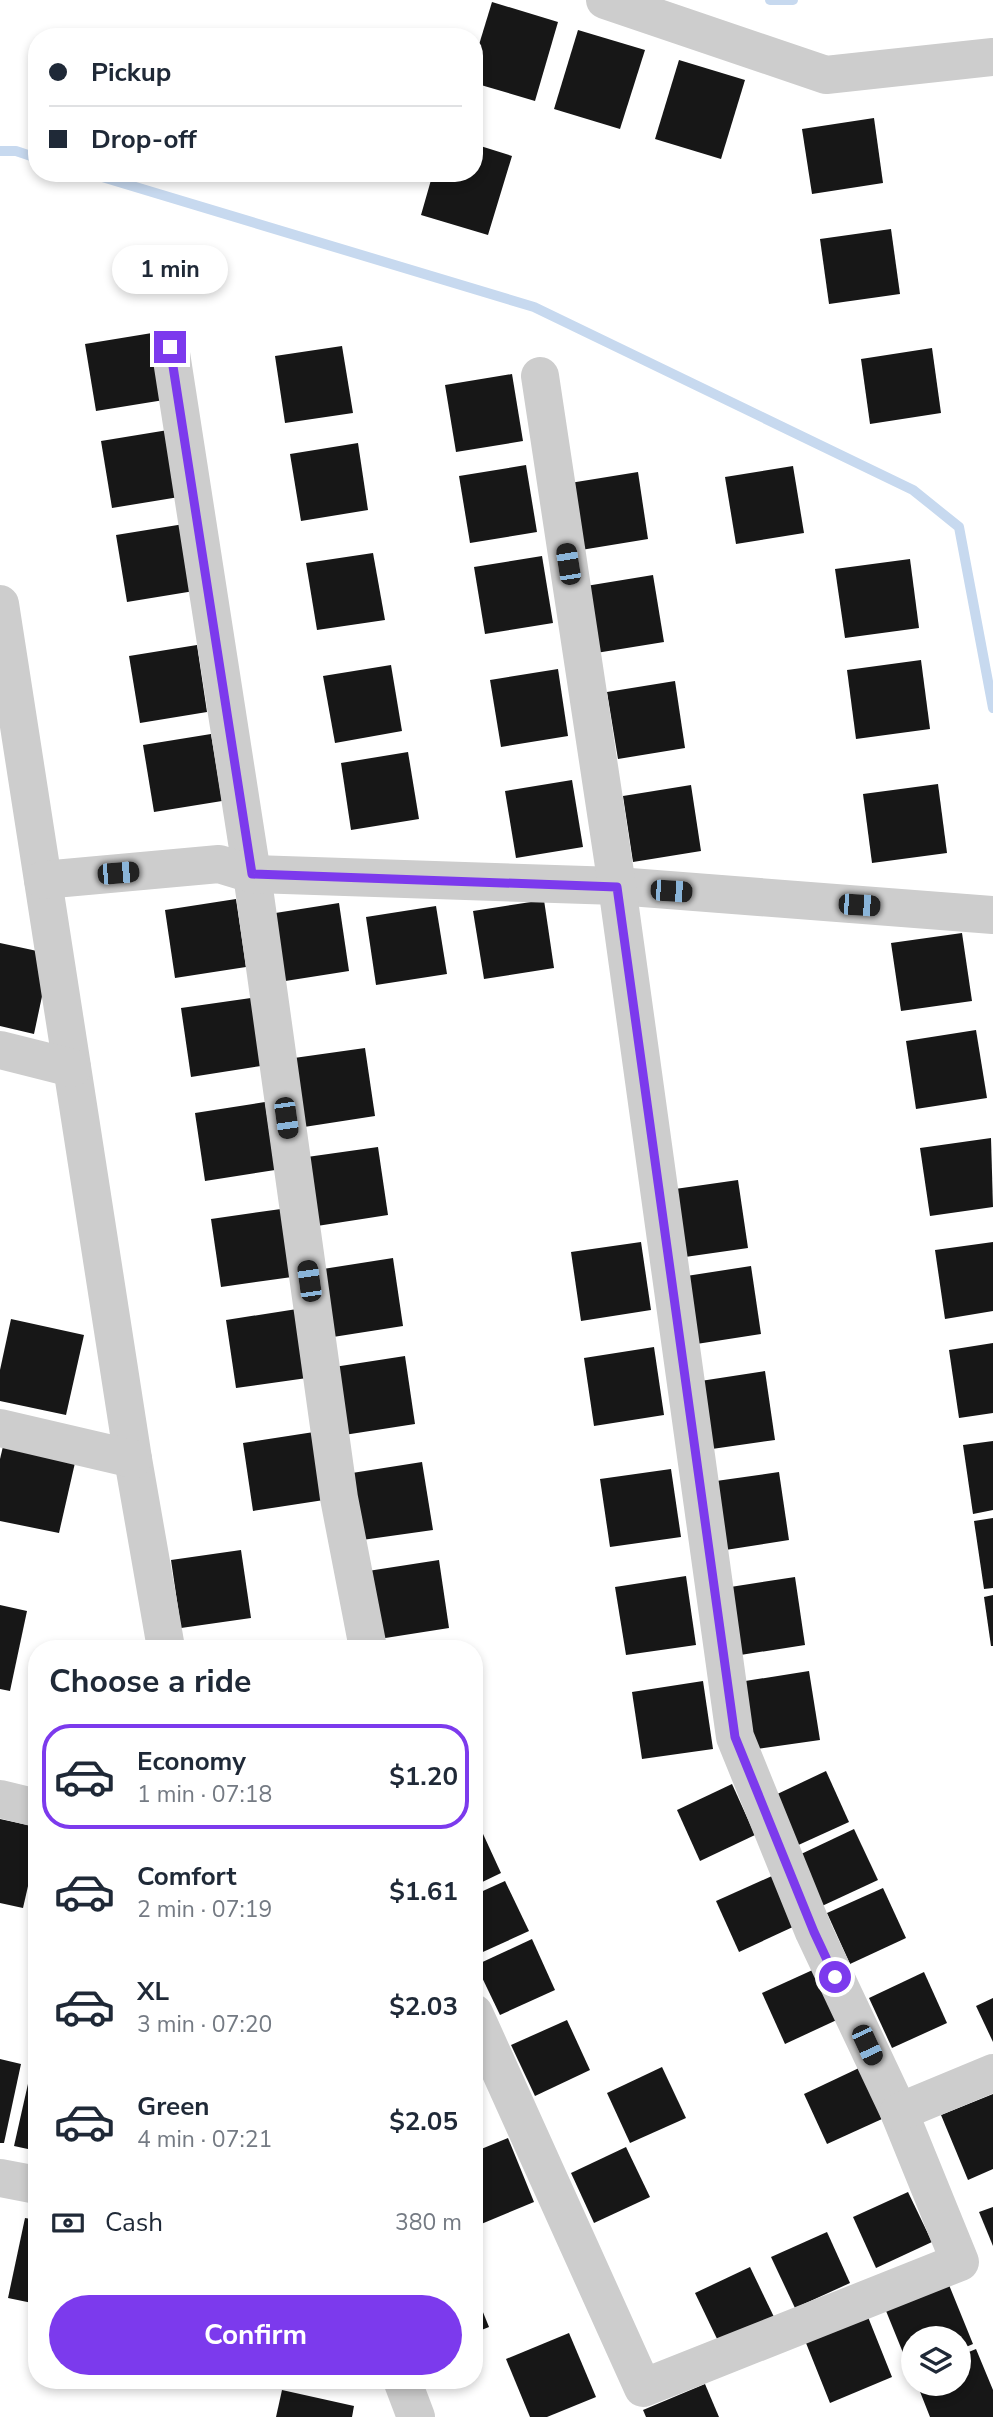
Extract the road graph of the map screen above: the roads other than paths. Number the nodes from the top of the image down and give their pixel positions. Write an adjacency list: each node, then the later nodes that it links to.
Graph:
1 (605, 0): 2 (street)
2 (993, 57)
3 (170, 347): 6 (street)
4 (540, 376): 8 (street)
5 (0, 604): 7 (street)
6 (252, 874): 7 (street); 8 (street); 15 (street)
7 (43, 880): 11 (street)
8 (617, 887): 9 (street); 20 (street)
9 (993, 915)
10 (0, 1050): 11 (street)
11 (72, 1068): 13 (street)
12 (0, 1428): 13 (street)
13 (133, 1459): 14 (street)
14 (165, 1640)
15 (366, 1640)
16 (0, 1799): 17 (street)
17 (28, 1806)
18 (483, 2033): 20 (street)
19 (993, 2073): 20 (street)
20 (898, 2112)
21 (0, 2178): 22 (street)
22 (28, 2183)
23 (405, 2389): 24 (street)
24 (416, 2417)

